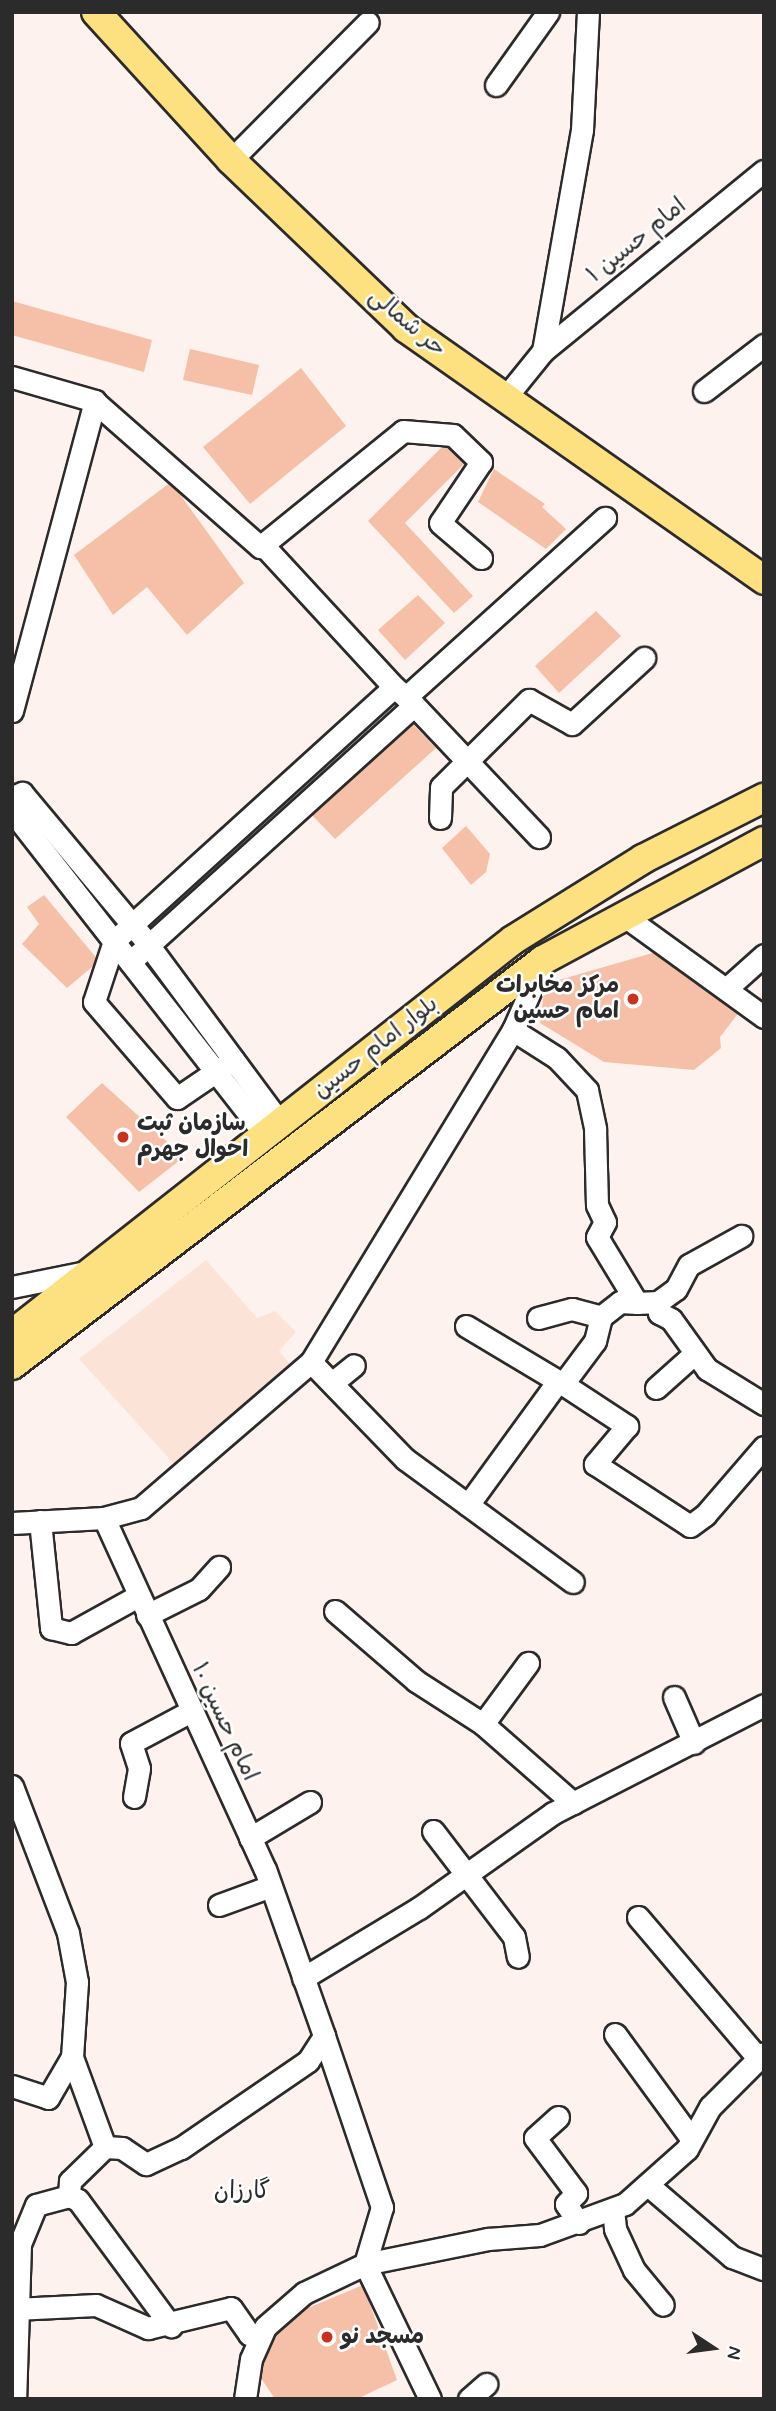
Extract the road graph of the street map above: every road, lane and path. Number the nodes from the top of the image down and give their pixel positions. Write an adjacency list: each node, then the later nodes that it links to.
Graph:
1 (548, 12): 5 (street)
2 (588, 12): 9 (street)
3 (104, 15): 6 (main road, حر شمالی)
4 (368, 22): 6 (street)
5 (496, 85)
6 (230, 160): 12 (main road, حر شمالی)
7 (764, 171): 9 (street, امام حسین ۱)
8 (764, 345): 11 (street)
9 (543, 351): 12 (street, امام حسین ۱)
10 (12, 377): 13 (street)
11 (704, 391)
12 (505, 398): 17 (main road, حر شمالی)
13 (94, 402): 15 (street); 20 (street)
14 (605, 518): 19 (street)
15 (263, 545): 16 (street); 19 (street)
16 (481, 558)
17 (764, 580)
18 (645, 657): 21 (street)
19 (404, 696): 21 (street); 29 (street); 31 (street)
20 (12, 711)
21 (465, 759): 25 (street); 26 (street)
22 (12, 796): 29 (street)
23 (764, 798): 39 (main road, بلوار امام حسین)
24 (12, 811): 30 (street)
25 (440, 818)
26 (539, 837)
27 (764, 841): 28 (main road, بلوار امام حسین)
28 (623, 915): 33 (main road, بلوار امام حسین); 35 (street)
29 (130, 923): 30 (street); 31 (street)
30 (114, 941): 34 (street); 38 (street)
31 (148, 945): 34 (street); 38 (street)
32 (764, 955): 35 (street)
33 (543, 960): 37 (street); 47 (main road, بلوار امام حسین)
34 (130, 962): 38 (street)
35 (726, 989): 36 (street)
36 (764, 1017)
37 (513, 1030): 43 (street); 49 (street)
38 (225, 1065): 39 (street)
39 (273, 1129): 41 (main road, بلوار امام حسین)
40 (741, 1236): 43 (street)
41 (93, 1270): 42 (street); 47 (main road, بلوار امام حسین)
42 (12, 1287)
43 (647, 1303): 44 (street); 48 (street)
44 (601, 1317): 45 (street); 53 (street)
45 (538, 1318)
46 (466, 1326): 53 (street)
47 (28, 1332): 50 (main road, بلوار امام حسین)
48 (694, 1354): 54 (street); 55 (street)
49 (311, 1362): 52 (street); 58 (street)
50 (12, 1364)
51 (354, 1366): 52 (street)
52 (332, 1383): 57 (street)
53 (561, 1383): 56 (street); 57 (street)
54 (656, 1388)
55 (764, 1404)
56 (764, 1447)
57 (468, 1505): 62 (street)
58 (104, 1518): 59 (street); 63 (street, امام حسین ۱۰)
59 (40, 1521): 60 (street); 63 (street)
60 (12, 1523)
61 (219, 1567): 63 (street)
62 (573, 1582)
63 (143, 1606): 68 (street, امام حسین ۱۰)
64 (335, 1611): 69 (street)
65 (528, 1662): 69 (street)
66 (674, 1697): 70 (street)
67 (764, 1705): 70 (street)
68 (189, 1712): 72 (street); 76 (street, امام حسین ۱۰)
69 (483, 1724): 74 (street)
70 (694, 1743): 74 (street)
71 (12, 1786): 86 (street)
72 (134, 1797)
73 (310, 1802): 76 (street)
74 (573, 1803): 77 (street)
75 (433, 1831): 77 (street)
76 (250, 1839): 78 (street, امام حسین ۱۰)
77 (465, 1872): 81 (street); 82 (street)
78 (271, 1886): 79 (street); 82 (street, امام حسین ۱۰)
79 (219, 1905)
80 (638, 1917): 85 (street)
81 (518, 1957)
82 (303, 1978): 84 (street, امام حسین ۱۰)
83 (615, 2034): 89 (street)
84 (324, 2036): 90 (street); 95 (street, امام حسین ۱۰)
85 (761, 2055): 89 (street)
86 (72, 2057): 87 (street); 90 (street)
87 (12, 2086)
88 (558, 2116): 94 (street)
89 (690, 2137): 91 (street)
90 (105, 2147): 92 (street)
91 (648, 2185): 93 (street); 96 (street)
92 (69, 2196): 98 (street); 99 (street)
93 (613, 2209): 94 (street); 97 (street)
94 (579, 2223): 95 (street)
95 (365, 2264): 100 (street); 104 (street)
96 (764, 2269)
97 (663, 2305)
98 (15, 2309): 99 (street); 102 (street)
99 (171, 2326): 100 (street)
100 (261, 2336): 103 (street)
101 (486, 2384): 105 (street)
102 (15, 2399)
103 (245, 2399)
104 (430, 2399)
105 (469, 2399)

